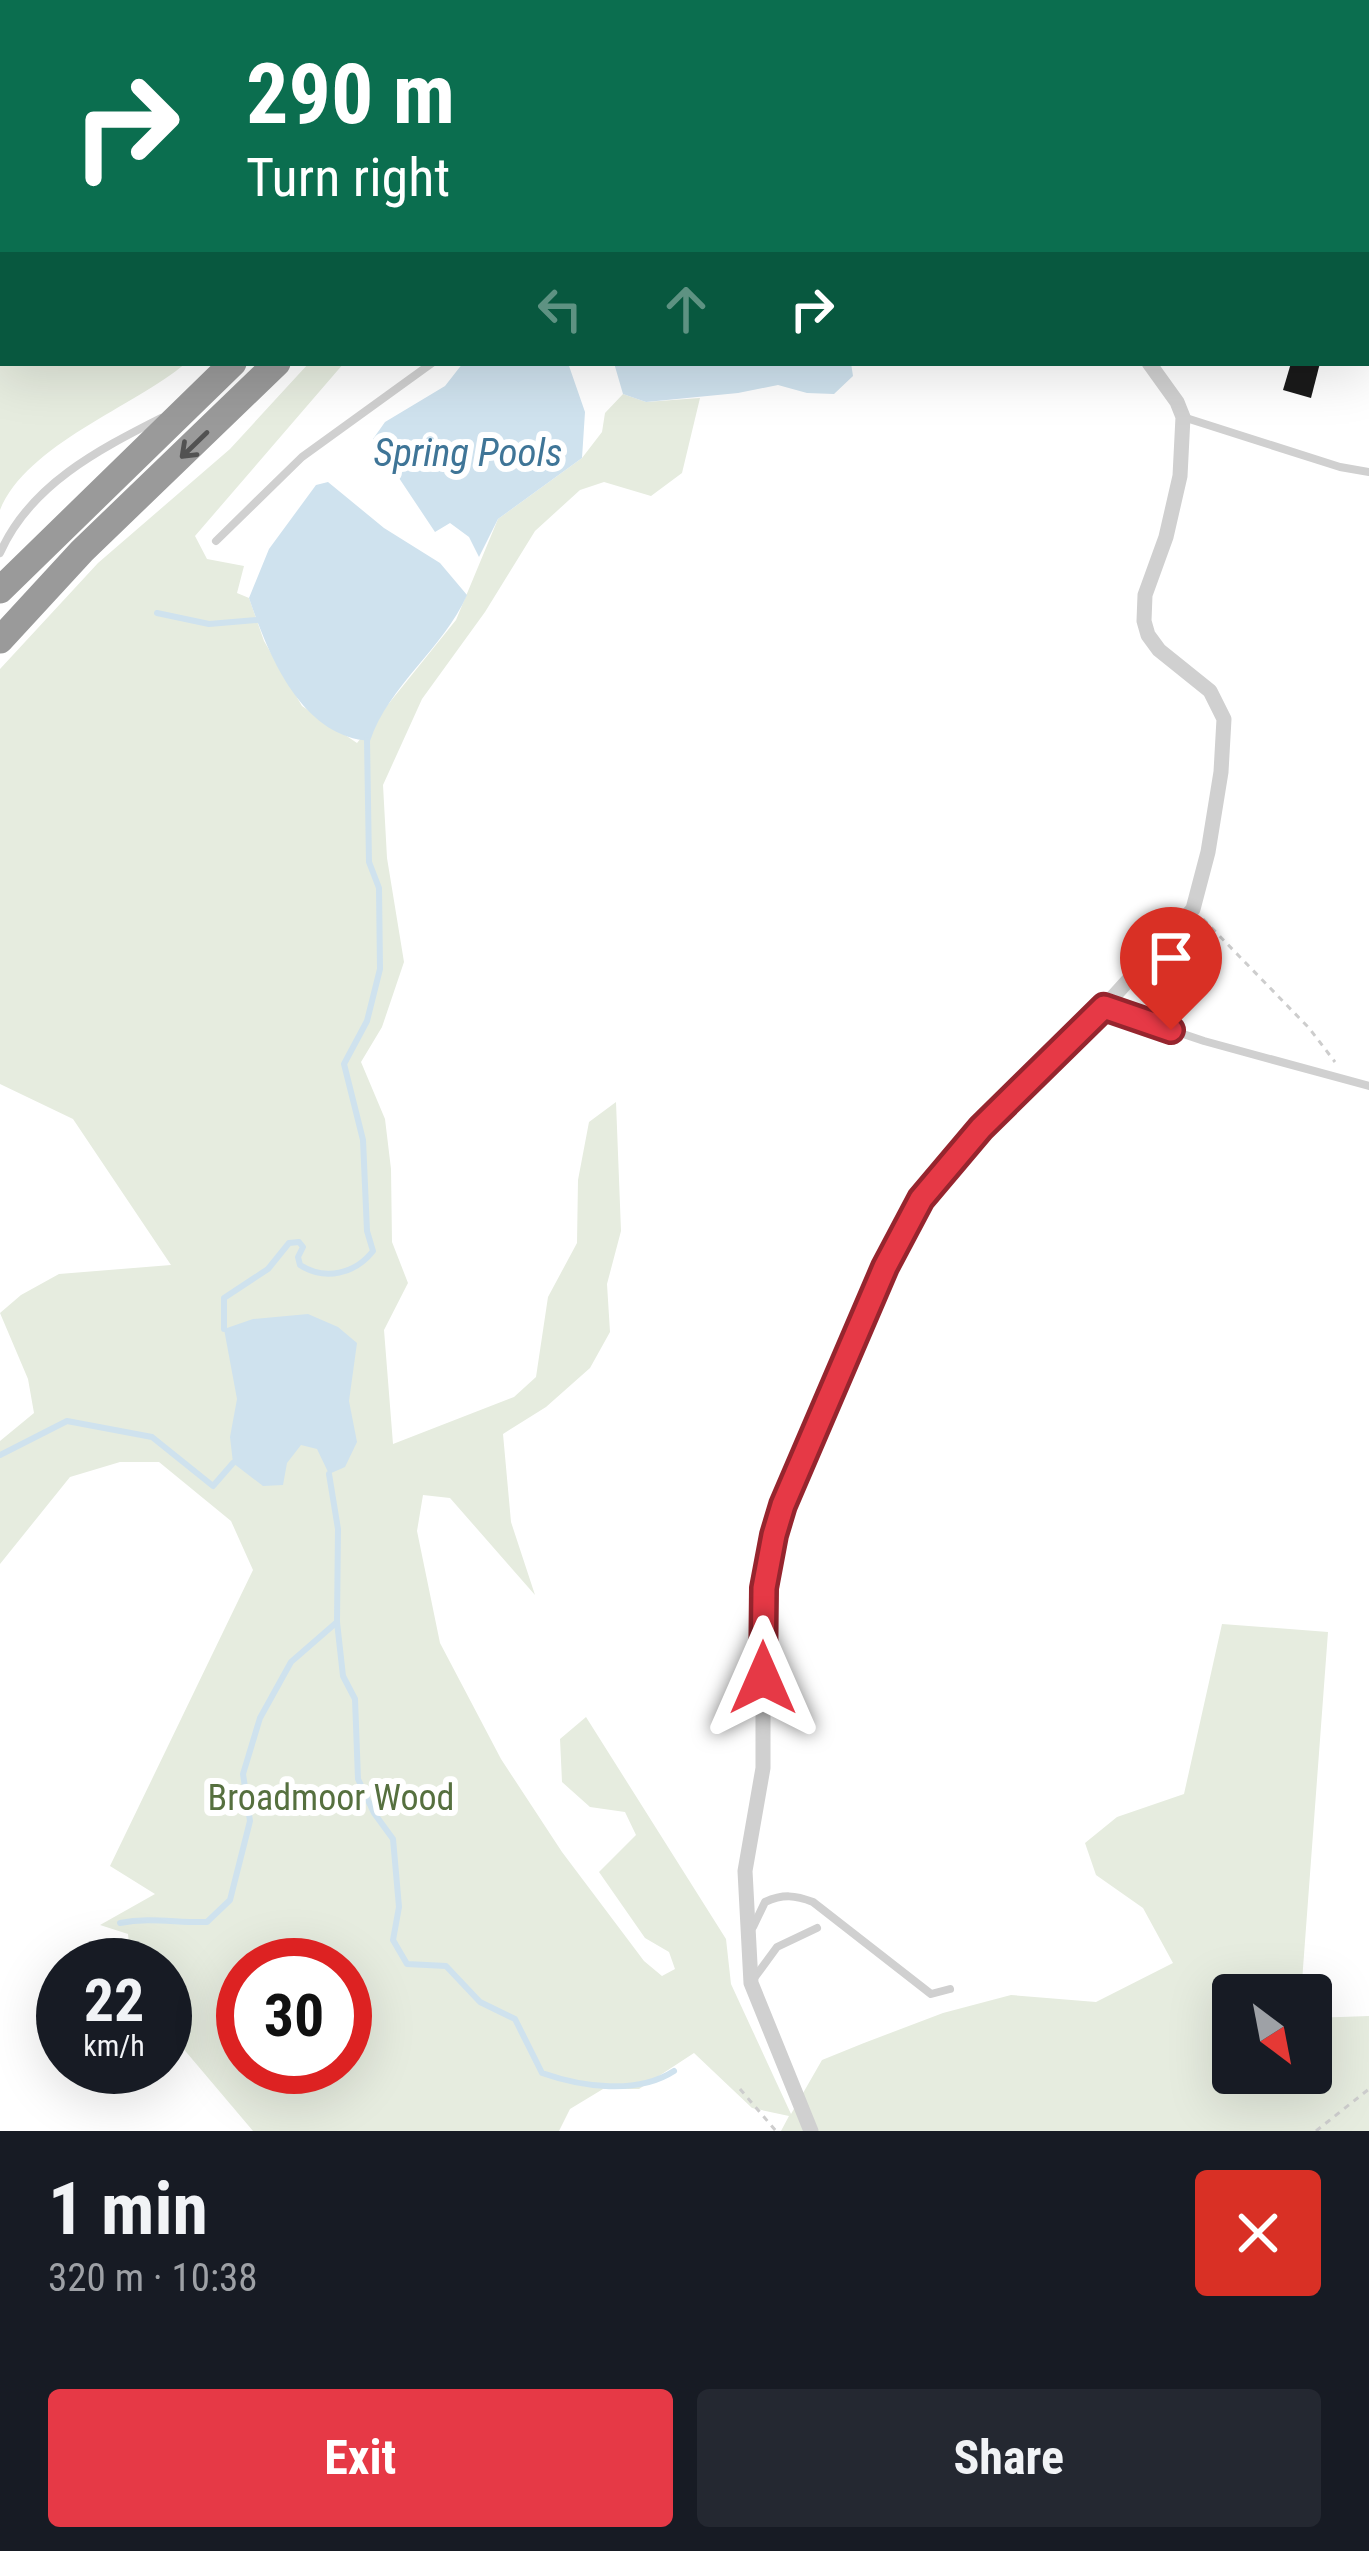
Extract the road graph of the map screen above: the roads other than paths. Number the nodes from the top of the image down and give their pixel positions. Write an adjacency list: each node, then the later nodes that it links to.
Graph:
1 (230, 366): 5 (highway)
2 (274, 366): 11 (highway, one-way to 11)
3 (428, 366): 8 (lane)
4 (1151, 366): 6 (street)
5 (194, 402): 9 (lane); 10 (highway)
6 (1183, 417): 7 (lane); 12 (street)
7 (1369, 472)
8 (216, 541)
9 (0, 553)
10 (0, 590)
11 (0, 640)
12 (1104, 1007): 13 (lane); 15 (street)
13 (1369, 1086)
14 (817, 1928): 16 (lane)
15 (749, 1940): 16 (street); 17 (lane)
16 (752, 1983): 18 (street)
17 (950, 1989)
18 (812, 2131)

